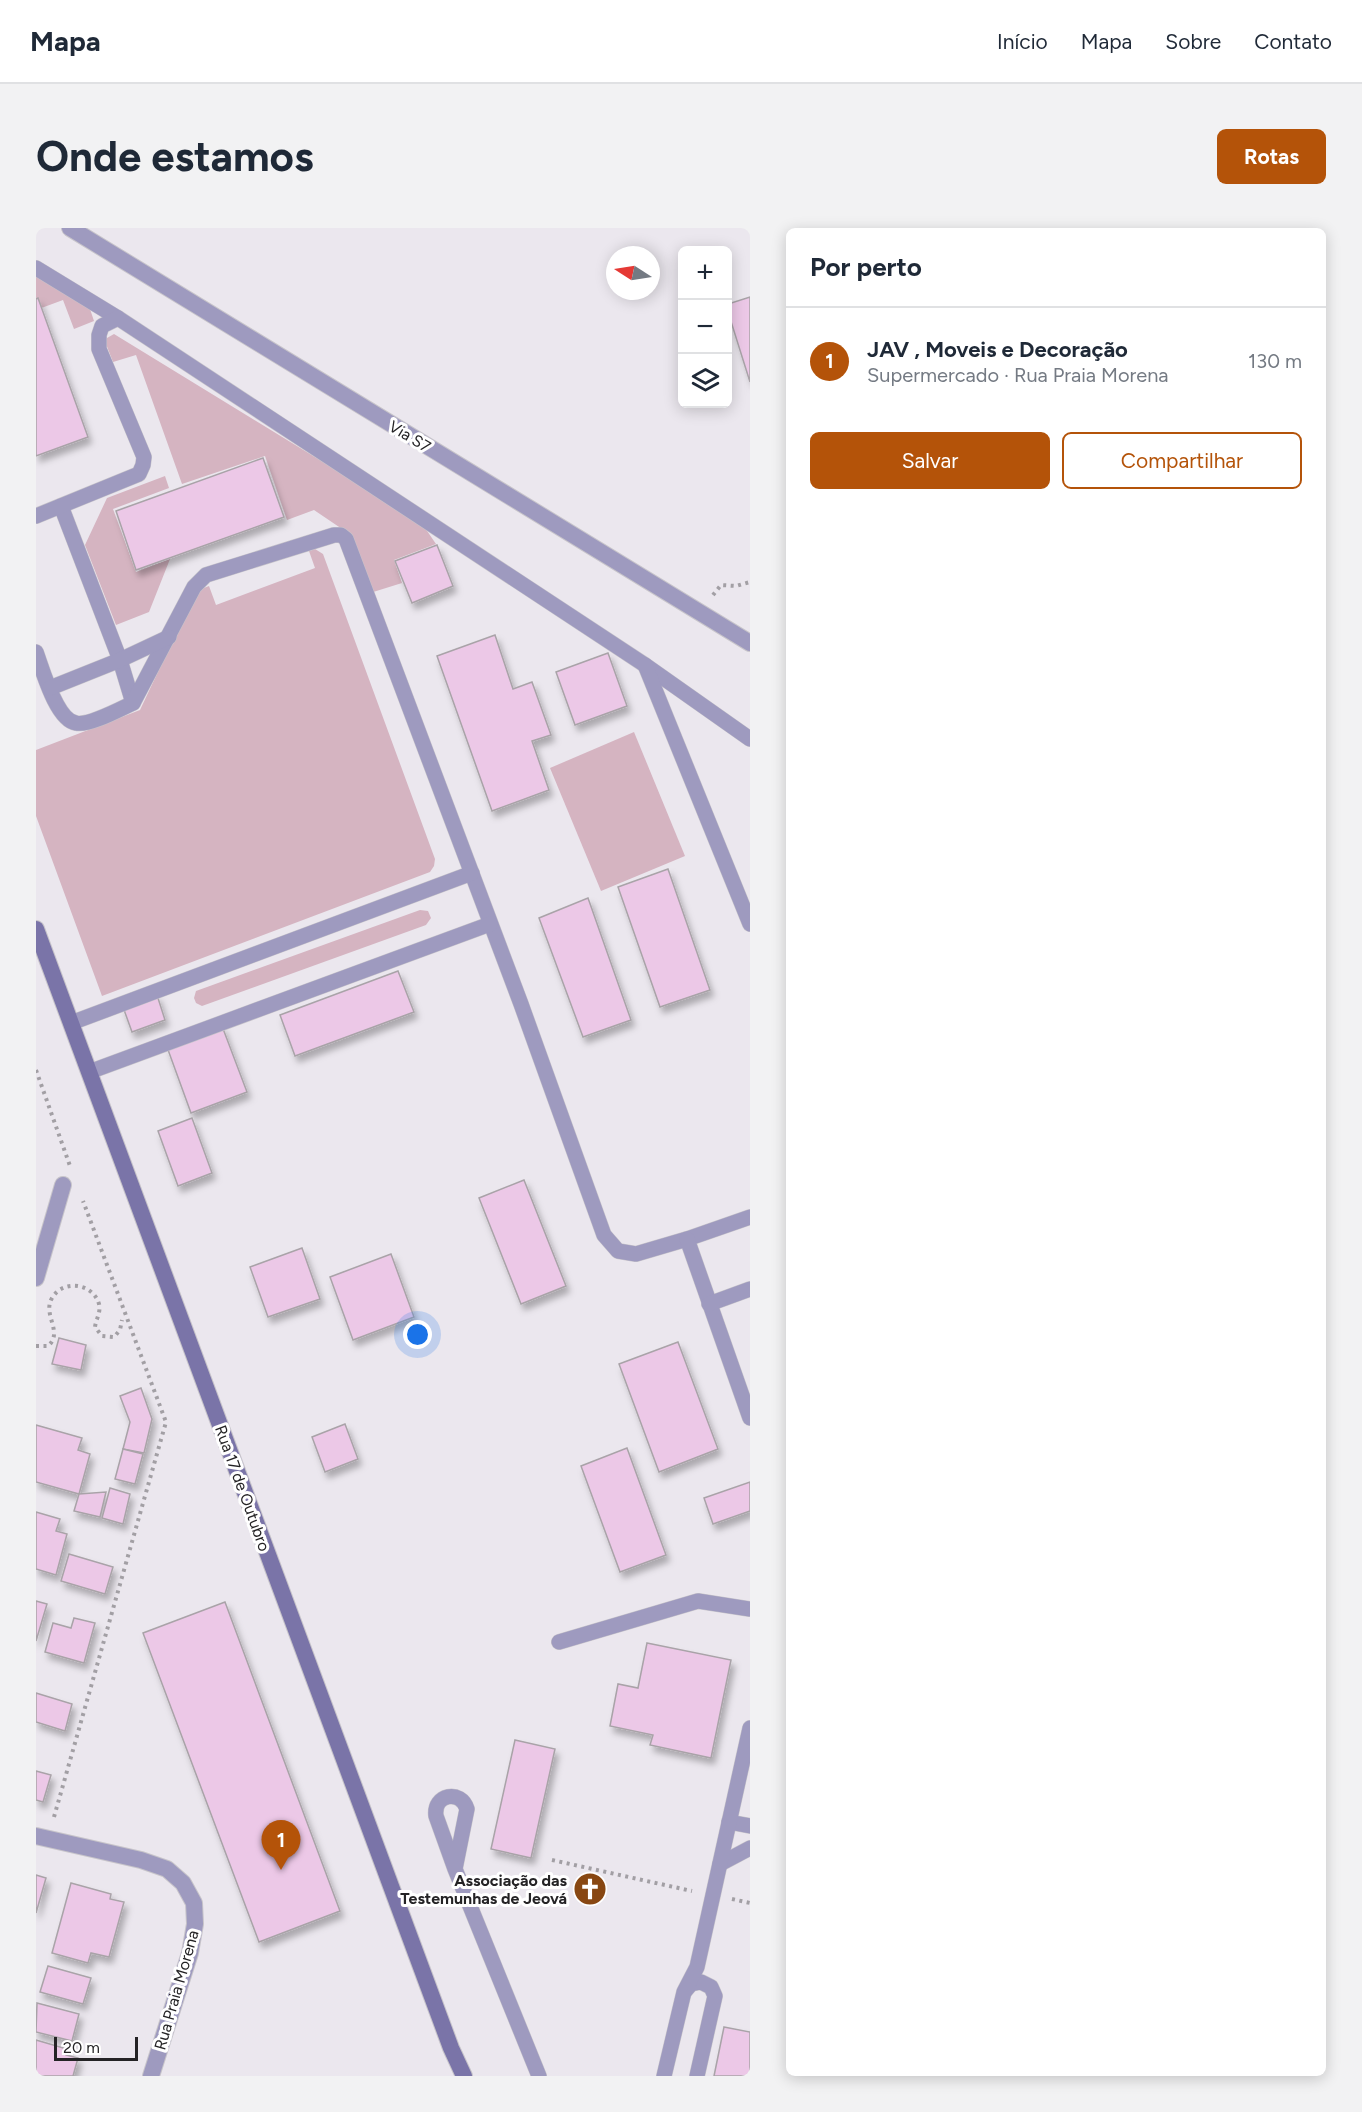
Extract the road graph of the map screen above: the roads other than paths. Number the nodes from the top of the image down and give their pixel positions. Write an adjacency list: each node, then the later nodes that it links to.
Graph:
1 (70, 228): 7 (street, Via S7)
2 (36, 268): 3 (lane)
3 (118, 318): 4 (lane); 10 (lane)
4 (61, 506): 5 (lane); 9 (lane)
5 (36, 516)
6 (169, 637): 9 (lane); 12 (lane); 14 (lane)
7 (750, 644)
8 (36, 651): 11 (lane)
9 (120, 660): 11 (lane); 12 (lane)
10 (645, 665): 13 (lane); 16 (lane)
11 (50, 687): 12 (lane)
12 (133, 703)
13 (750, 739)
14 (472, 873): 15 (lane); 18 (lane)
15 (490, 924): 19 (lane); 22 (lane)
16 (750, 924)
17 (36, 929): 18 (main road, Rua 17 de Outubro)
18 (71, 1023): 19 (main road, Rua 17 de Outubro)
19 (89, 1072): 40 (main road, Rua 17 de Outubro)
20 (69, 1181): 23 (street)
21 (750, 1217): 22 (lane)
22 (687, 1239): 25 (lane)
23 (36, 1278)
24 (750, 1289): 25 (lane)
25 (709, 1304): 26 (lane)
26 (750, 1418)
27 (750, 1609): 28 (lane)
28 (559, 1642)
29 (750, 1728): 30 (lane)
30 (729, 1822): 31 (lane); 34 (lane)
31 (750, 1826)
32 (36, 1836): 39 (street, Rua Praia Morena)
33 (750, 1848): 34 (lane)
34 (720, 1864): 36 (lane)
35 (455, 1869): 41 (lane)
36 (697, 1967): 37 (lane); 38 (lane)
37 (711, 1987): 38 (lane); 43 (lane)
38 (684, 1992): 42 (lane)
39 (151, 2076)
40 (462, 2076)
41 (539, 2076)
42 (664, 2076)
43 (697, 2076)

